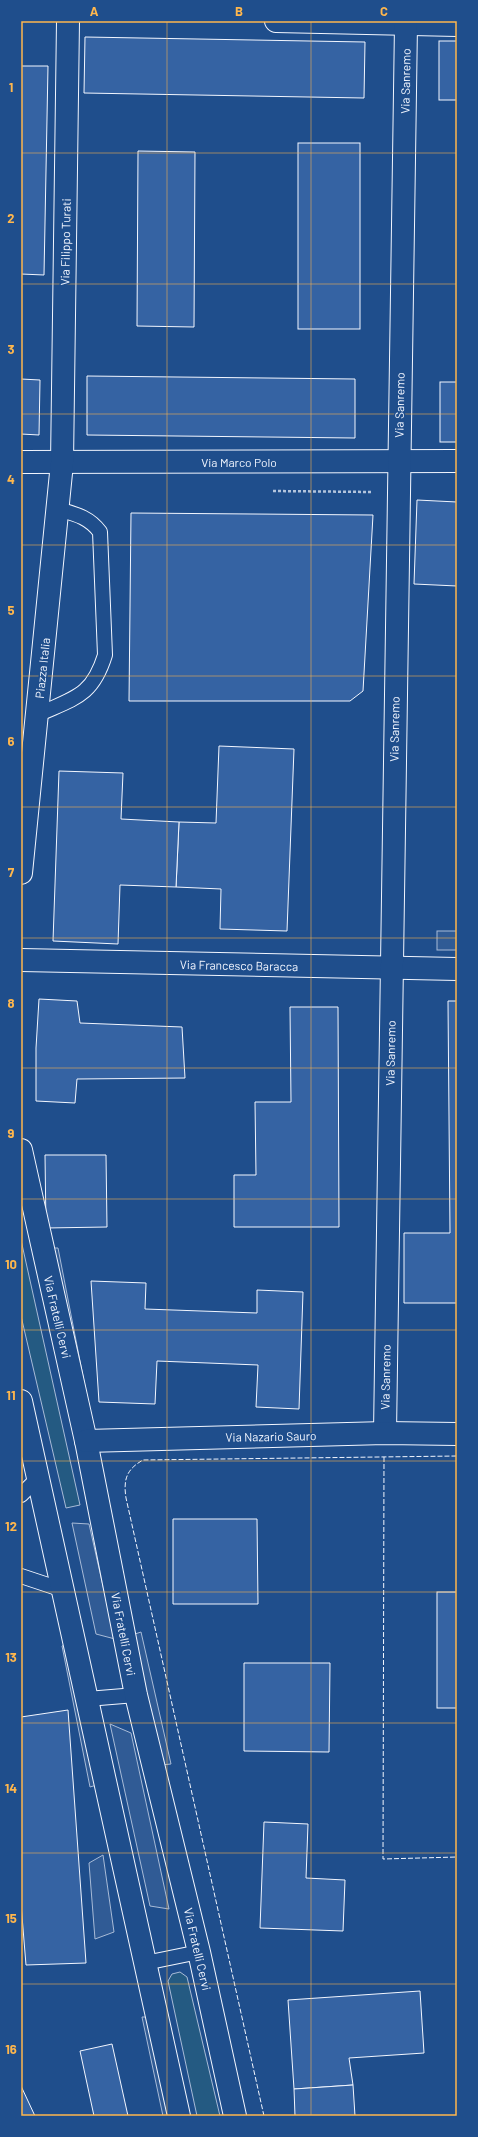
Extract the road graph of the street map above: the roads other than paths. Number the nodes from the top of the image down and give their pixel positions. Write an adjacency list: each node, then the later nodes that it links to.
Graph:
1 (68, 21): 8 (street, Via Filippo Turati)
2 (276, 21): 3 (street)
3 (406, 24): 4 (street); 5 (street, Via Sanremo)
4 (457, 25)
5 (398, 461): 6 (street, Via Marco Polo); 8 (street, Via Marco Polo); 13 (street, Via Sanremo)
6 (457, 461)
7 (21, 462): 8 (street, Via Marco Polo)
8 (62, 463): 9 (street, Piazza Italia)
9 (58, 509): 10 (street, Piazza Italia); 10 (lane)
10 (37, 715): 11 (street, Piazza Italia)
11 (21, 873)
12 (21, 960): 13 (street, Via Francesco Baracca)
13 (391, 968): 14 (street, Via Francesco Baracca); 17 (street, Via Sanremo)
14 (457, 970)
15 (21, 1150): 20 (street, Via Fratelli Cervi)
16 (21, 1401): 19 (street)
17 (385, 1434): 18 (street, Via Nazario Sauro); 20 (street, Via Nazario Sauro)
18 (457, 1434)
19 (25, 1436): 21 (street)
20 (86, 1441): 25 (street, Via Fratelli Cervi)
21 (38, 1478): 22 (lane); 24 (street)
22 (21, 1495)
23 (21, 1576): 24 (lane)
24 (63, 1590): 26 (street)
25 (136, 1695): 26 (lane); 27 (street, Via Fratelli Cervi)
26 (87, 1699): 28 (street)
27 (199, 1952): 28 (lane); 30 (street, Via Fratelli Cervi)
28 (145, 1963): 29 (street)
29 (179, 2116)
30 (236, 2116)

